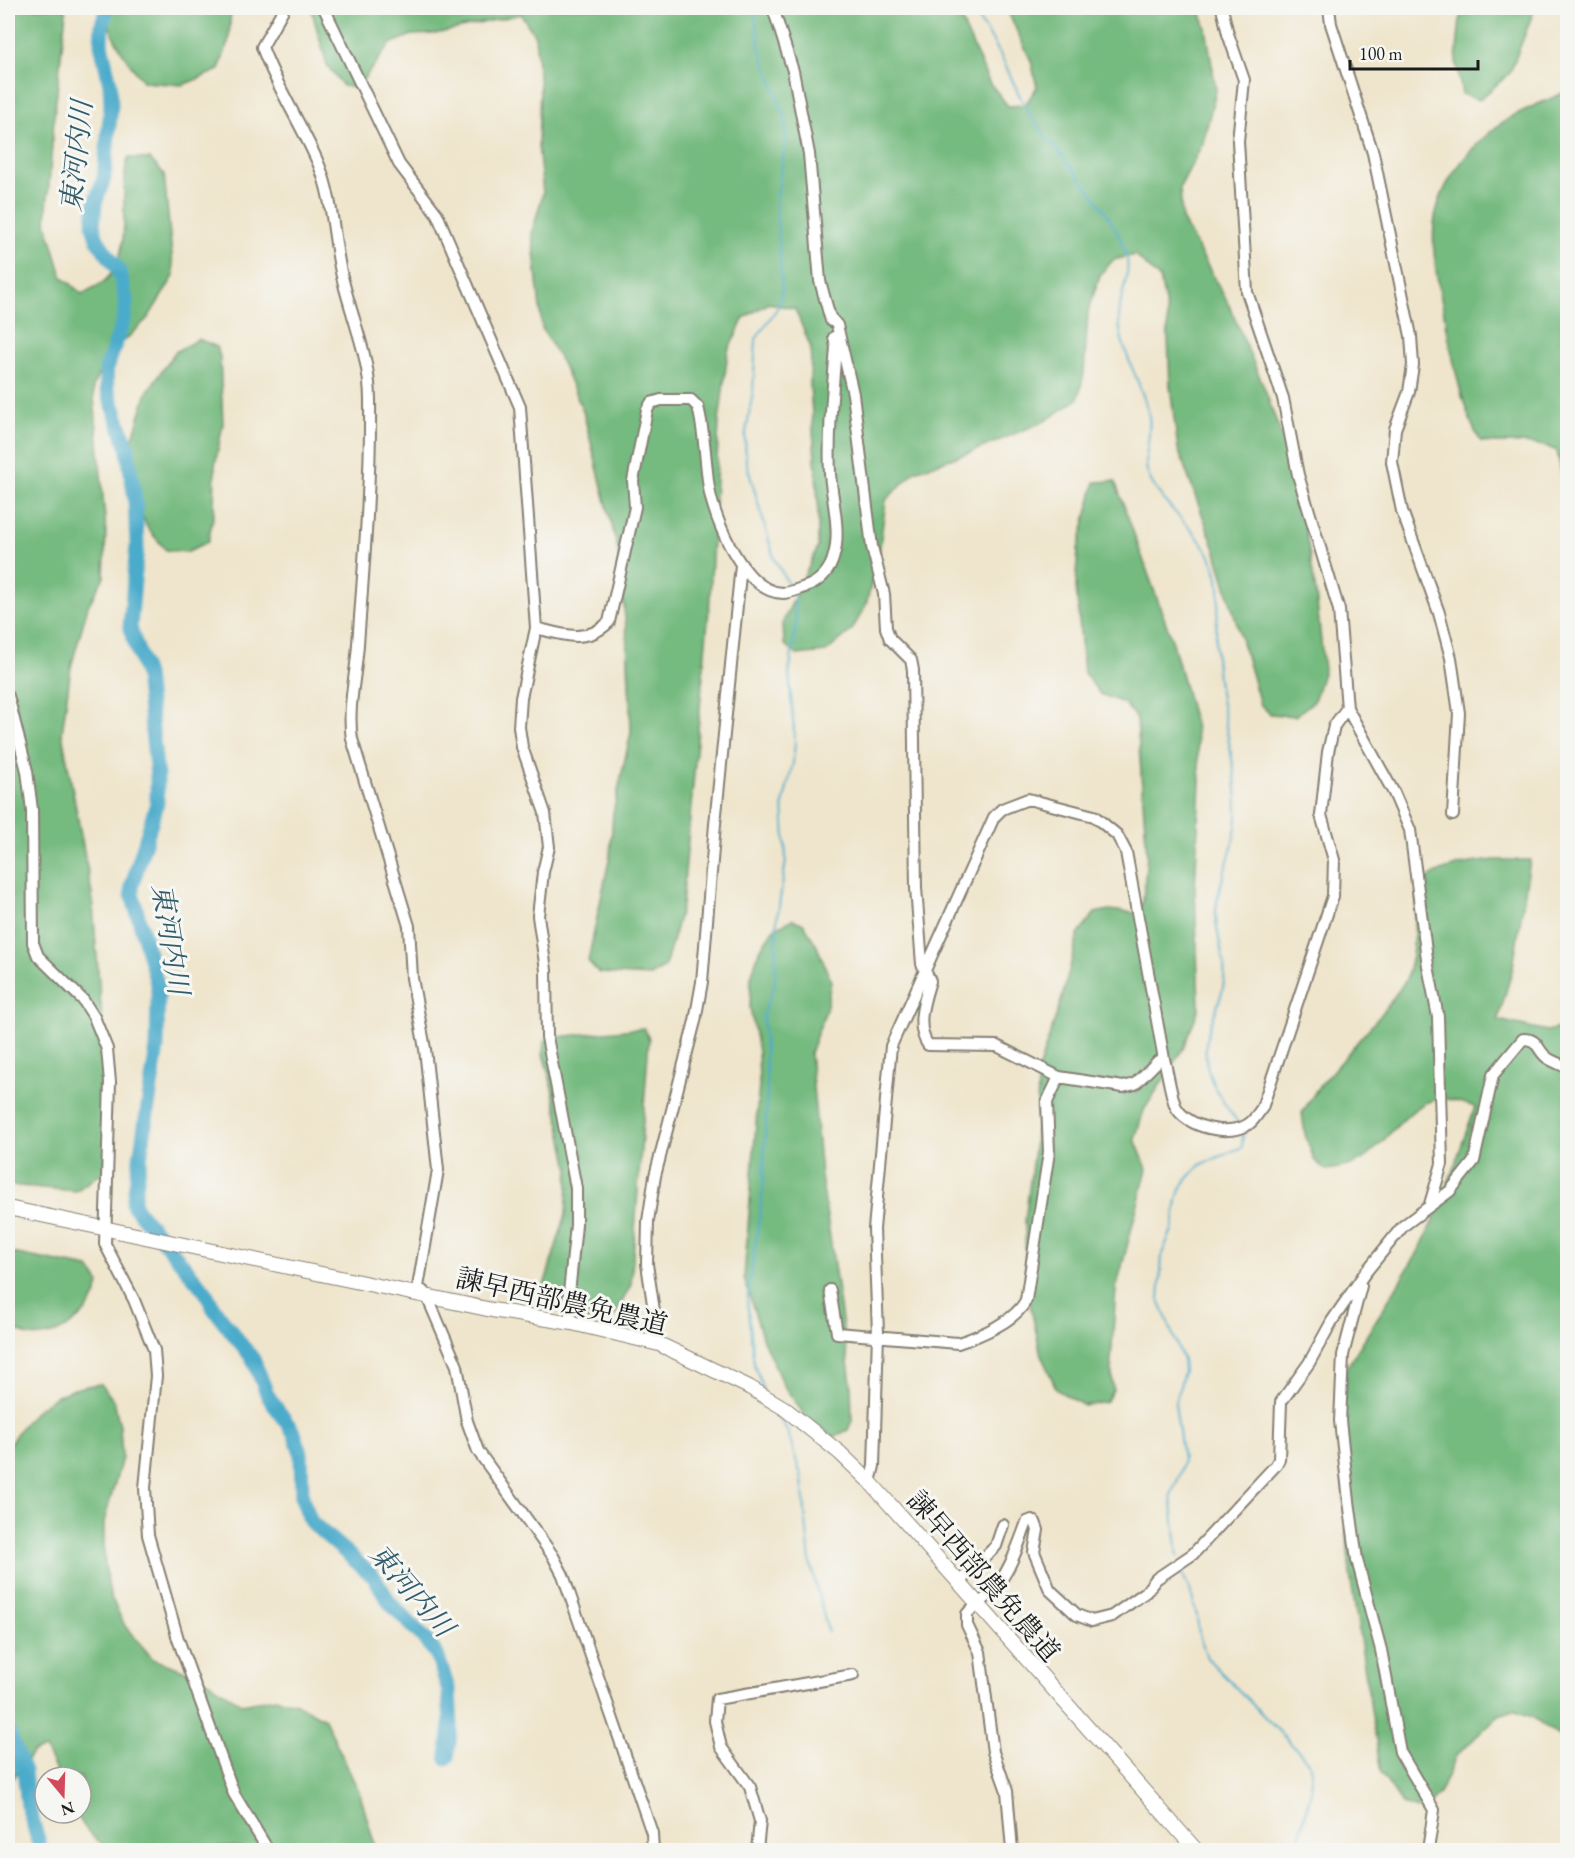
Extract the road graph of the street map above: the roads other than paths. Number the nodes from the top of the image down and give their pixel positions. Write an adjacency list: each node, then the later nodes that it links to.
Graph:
1 (284, 8): 21 (street)
2 (324, 8): 8 (street)
3 (773, 8): 6 (street)
4 (1222, 8): 10 (street)
5 (1329, 8): 11 (street)
6 (830, 317): 7 (street); 12 (street)
7 (741, 565): 8 (street); 24 (street)
8 (536, 628): 22 (street)
9 (8, 696): 18 (street)
10 (1347, 708): 13 (street); 16 (street)
11 (1453, 815)
12 (926, 969): 13 (street); 15 (street); 23 (street)
13 (1164, 1059): 15 (street)
14 (1568, 1068): 16 (street)
15 (1059, 1077): 23 (street)
16 (1430, 1204): 19 (street)
17 (8, 1208): 18 (street, 諫早西部農免農道)
18 (105, 1228): 21 (street, 諫早西部農免農道); 30 (street)
19 (1362, 1276): 28 (street); 35 (street)
20 (830, 1290): 23 (street)
21 (426, 1294): 22 (street, 諫早西部農免農道); 31 (street)
22 (572, 1323): 24 (street, 諫早西部農免農道)
23 (878, 1338): 25 (street)
24 (658, 1344): 25 (street, 諫早西部農免農道)
25 (870, 1482): 27 (street, 諫早西部農免農道)
26 (1004, 1525): 27 (street)
27 (958, 1583): 28 (street, 諫早西部農免農道)
28 (976, 1603): 33 (street); 34 (street, 諫早西部農免農道)
29 (853, 1675): 32 (street)
30 (268, 1851)
31 (653, 1851)
32 (757, 1851)
33 (1012, 1851)
34 (1196, 1851)
35 (1428, 1851)

